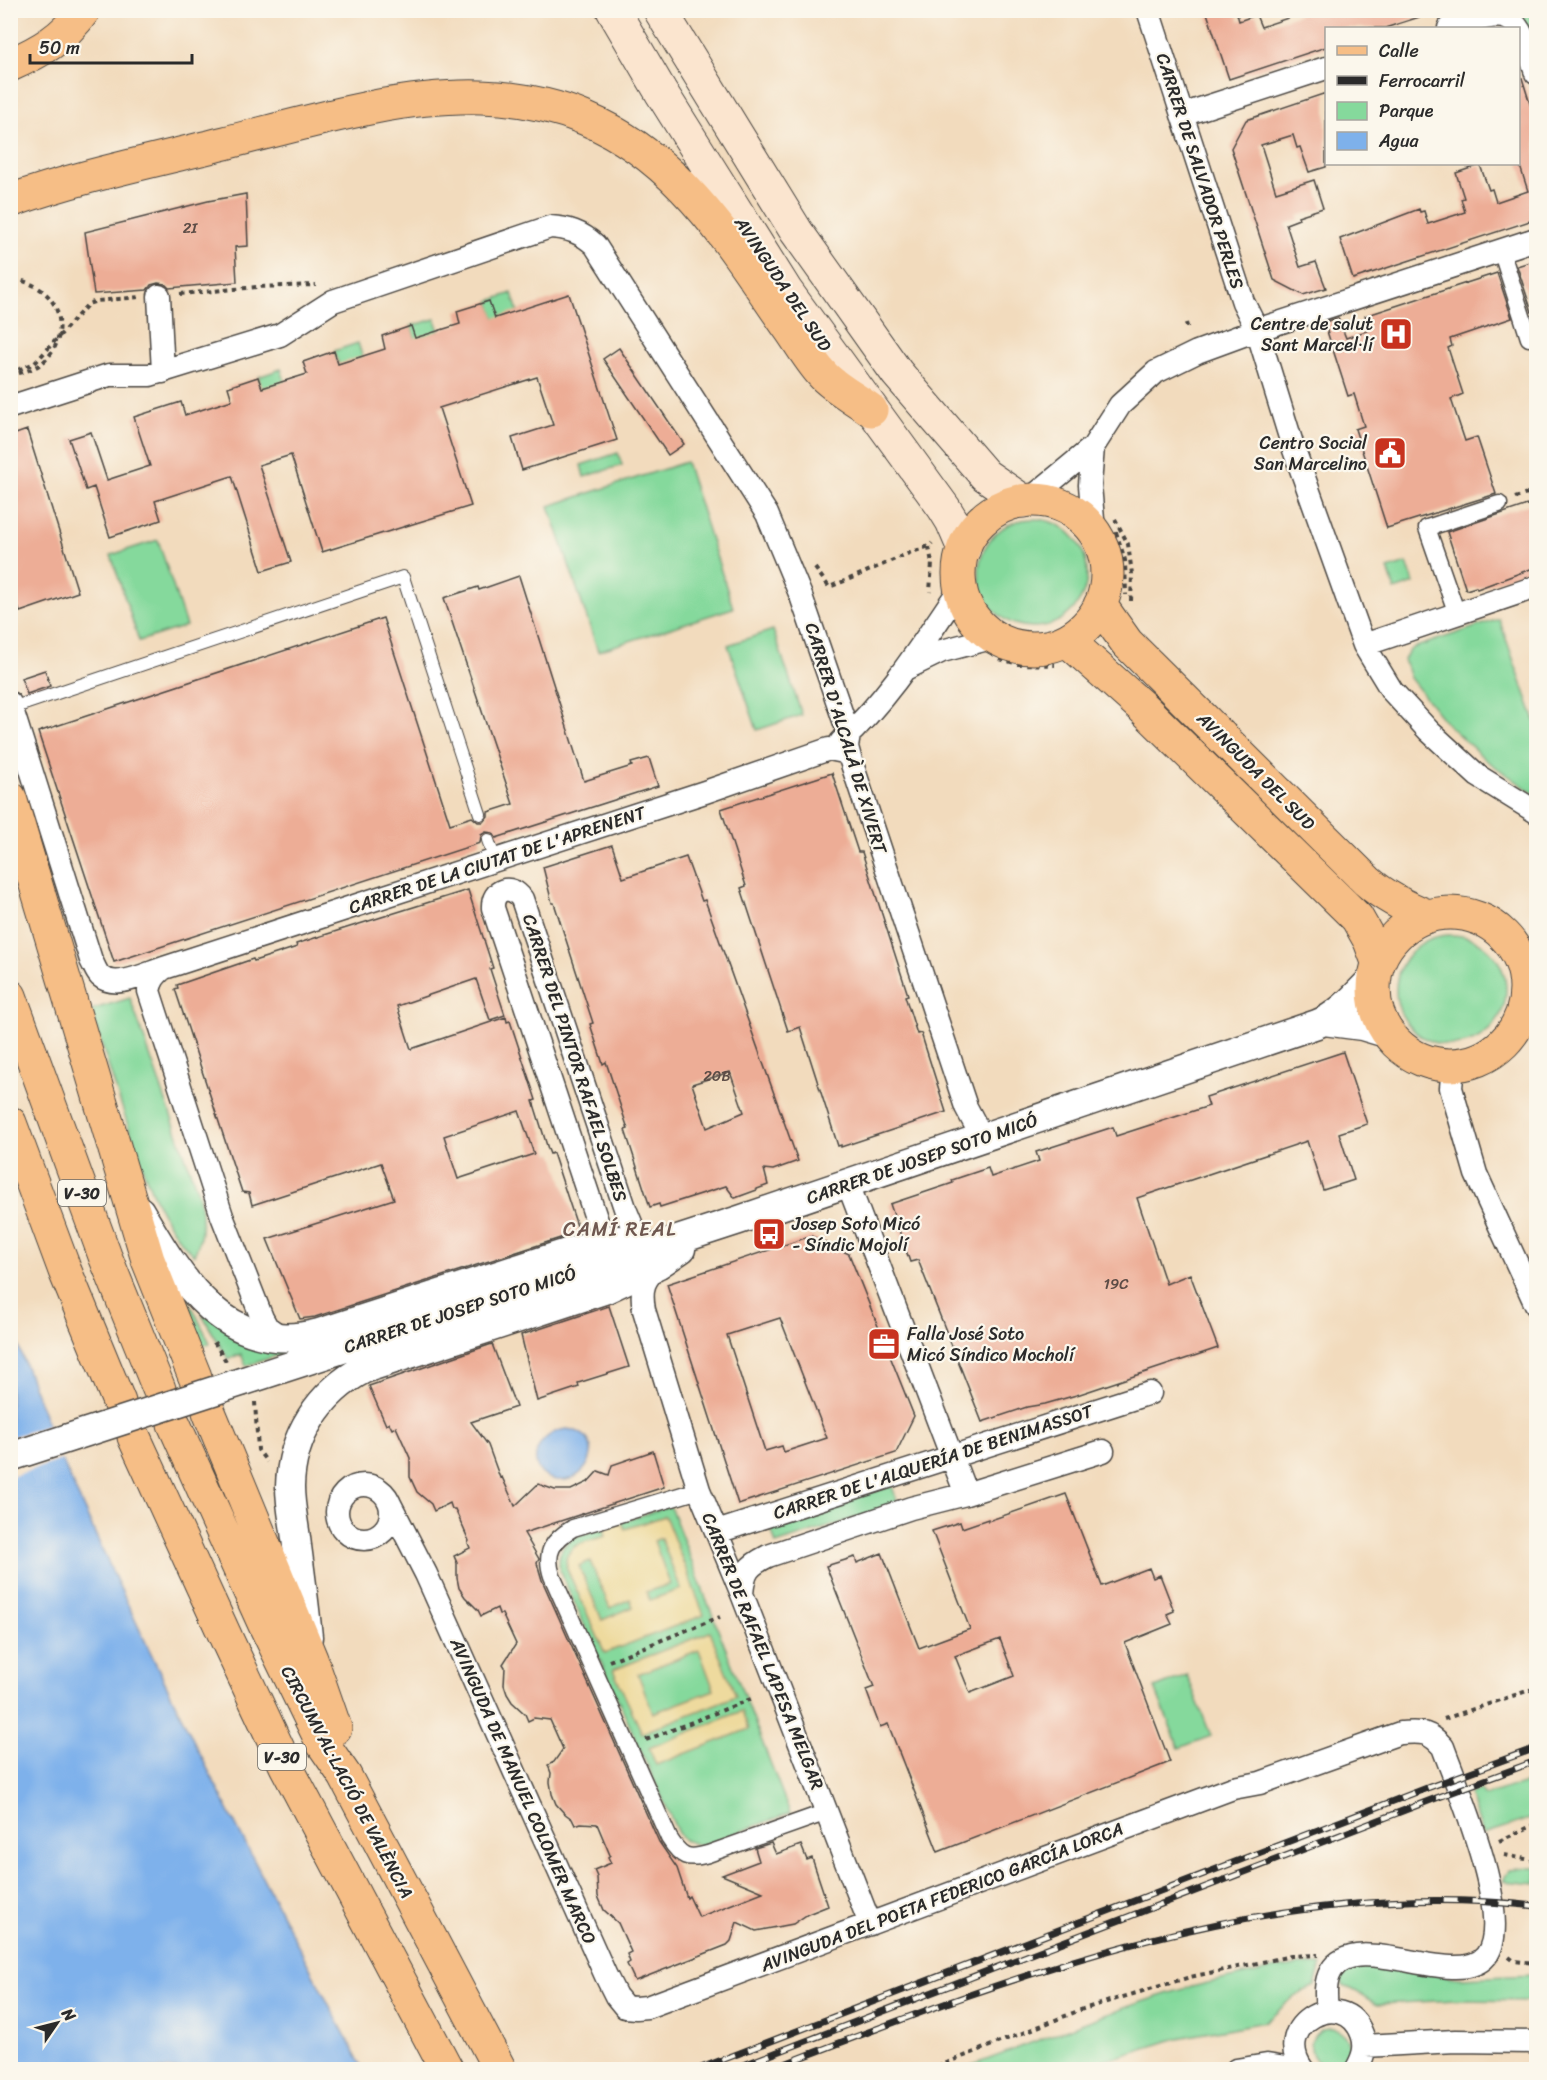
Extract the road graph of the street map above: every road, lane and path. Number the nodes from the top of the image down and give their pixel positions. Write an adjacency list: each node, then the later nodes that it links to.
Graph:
1 (84, 10): 8 (main road)
2 (613, 10): 25 (main road, AVINGUDA DEL SUD)
3 (660, 10): 28 (main road)
4 (1148, 10): 11 (street, CARRER DE SALVADOR PERLES)
5 (1452, 27): 6 (street)
6 (1519, 27)
7 (1520, 29): 10 (street)
8 (10, 65)
9 (1325, 68): 11 (street)
10 (1536, 73)
11 (1182, 115): 20 (street, CARRER DE SALVADOR PERLES)
12 (10, 201): 25 (main road)
13 (1536, 239): 14 (street)
14 (1502, 250): 20 (street); 21 (street)
15 (11, 277): 23 (path, bridge)
16 (159, 296): 22 (street)
17 (97, 301): 23 (path)
18 (1186, 323): 19 (path)
19 (1188, 330)
20 (1257, 330): 26 (street); 39 (street, CARRER DE SALVADOR PERLES)
21 (1529, 338)
22 (163, 372): 24 (street, CARRER D'ALCALÀ DE XIVERT); 43 (street, CARRER D'ALCALÀ DE XIVERT)
23 (10, 374)
24 (10, 407)
25 (871, 410): 31 (main road, AVINGUDA DEL SUD)
26 (1093, 447): 27 (street); 28 (street)
27 (1091, 499): 30 (street); 36 (path)
28 (1026, 500): 30 (main road); 31 (main road)
29 (1499, 504): 37 (street)
30 (1103, 523): 36 (main road); 36 (path)
31 (958, 535): 32 (path); 35 (main road)
32 (929, 547): 33 (path); 35 (path)
33 (829, 587)
34 (1536, 587): 37 (street)
35 (952, 600): 38 (main road); 41 (street)
36 (1114, 612): 40 (main road); 51 (main road, AVINGUDA DEL SUD)
37 (1457, 614): 39 (street)
38 (983, 641): 40 (main road); 40 (path); 41 (street)
39 (1364, 645): 46 (street, CARRER DE SALVADOR PERLES)
40 (1075, 647): 55 (main road, AVINGUDA DEL SUD)
41 (906, 668): 43 (street)
42 (11, 706): 47 (lane); 54 (street)
43 (849, 735): 44 (street, CARRER D'ALCALÀ DE XIVERT)
44 (839, 753): 48 (street, CARRER DE LA CIUTAT DE L'APRENENT); 62 (street, CARRER D'ALCALÀ DE XIVERT)
45 (10, 798): 64 (main road)
46 (1536, 812)
47 (480, 814)
48 (488, 861): 49 (street, CARRER DEL PINTOR RAFAEL SOLBES); 50 (street, CARRER DEL PINTOR RAFAEL SOLBES); 54 (street, CARRER DE LA CIUTAT DE L'APRENENT)
49 (522, 899): 50 (street, CARRER DEL PINTOR RAFAEL SOLBES); 66 (street, CARRER DEL PINTOR RAFAEL SOLBES)
50 (493, 908): 65 (street, CARRER DEL PINTOR RAFAEL SOLBES)
51 (1428, 915): 52 (main road); 55 (main road)
52 (1504, 935): 53 (main road); 57 (main road)
53 (1536, 939)
54 (164, 968): 68 (street)
55 (1377, 969): 58 (street, CARRER DE JOSEP SOTO MICÓ); 59 (main road)
56 (10, 996): 71 (main road, V-30)
57 (1530, 1004): 60 (main road)
58 (1324, 1021): 59 (street, CARRER DE JOSEP SOTO MICÓ); 62 (street, CARRER DE JOSEP SOTO MICÓ)
59 (1389, 1034): 60 (main road)
60 (1453, 1065): 67 (street)
61 (10, 1123): 73 (main road, V-30)
62 (983, 1139): 63 (street, CARRER DE JOSEP SOTO MICÓ)
63 (849, 1184): 66 (street, CARRER DE JOSEP SOTO MICÓ); 79 (street)
64 (126, 1186): 68 (street); 69 (main road)
65 (607, 1251): 66 (street); 68 (street); 70 (street, CARRER DE JOSEP SOTO MICÓ)
66 (651, 1257): 81 (street, CARRER DE RAFAEL LAPESA MELGAR); 89 (street, CARRER DE JOSEP SOTO MICÓ)
67 (1536, 1305)
68 (281, 1337)
69 (195, 1377)
70 (247, 1388): 78 (path); 80 (street, CARRER DE JOSEP SOTO MICÓ, bridge)
71 (159, 1389)
72 (1150, 1393): 79 (street, CARRER DE L'ALQUERÍA DE BENIMASSOT)
73 (119, 1402)
74 (209, 1412): 89 (main road)
75 (174, 1424): 95 (main road, CIRCUMVAL·LACIÓ DE VALÈNCIA / V-30)
76 (134, 1437): 109 (main road, V-30)
77 (1103, 1451): 82 (street, CARRER DE L'ALQUERÍA DE BENIMASSOT)
78 (271, 1454)
79 (953, 1456): 82 (street); 84 (street, CARRER DE L'ALQUERÍA DE BENIMASSOT)
80 (10, 1457)
81 (699, 1490): 84 (street, CARRER DE RAFAEL LAPESA MELGAR); 90 (street, CARRER DE RAFAEL LAPESA MELGAR)
82 (966, 1494): 87 (street, CARRER DE L'ALQUERÍA DE BENIMASSOT)
83 (387, 1498): 85 (street); 85 (street, AVINGUDA DE MANUEL COLOMER MARCO); 86 (street, AVINGUDA DE MANUEL COLOMER MARCO)
84 (717, 1532): 87 (street, CARRER DE RAFAEL LAPESA MELGAR)
85 (368, 1539): 86 (street, AVINGUDA DE MANUEL COLOMER MARCO)
86 (426, 1574): 102 (street, AVINGUDA DE MANUEL COLOMER MARCO)
87 (742, 1594): 96 (street, CARRER DE RAFAEL LAPESA MELGAR)
88 (720, 1617): 90 (path)
89 (311, 1659): 95 (main road)
90 (593, 1668): 94 (street, CARRER DE RAFAEL LAPESA MELGAR)
91 (1536, 1688): 93 (path)
92 (751, 1699): 94 (path)
93 (1400, 1733): 98 (street); 100 (street, AVINGUDA DEL POETA FEDERICO GARCÍA LORCA)
94 (629, 1746): 96 (street, CARRER DE RAFAEL LAPESA MELGAR)
95 (345, 1776): 110 (main road, CIRCUMVAL·LACIÓ DE VALÈNCIA / V-30)
96 (827, 1812): 100 (street, CARRER DE RAFAEL LAPESA MELGAR)
97 (1536, 1824): 98 (path)
98 (1480, 1850): 99 (path); 101 (street)
99 (1536, 1861)
100 (870, 1924): 102 (street, AVINGUDA DEL POETA FEDERICO GARCÍA LORCA)
101 (1347, 1959): 103 (street); 111 (path)
102 (625, 2007)
103 (1327, 2011): 104 (street); 106 (street)
104 (1296, 2035): 107 (street); 114 (street)
105 (1536, 2042): 106 (street)
106 (1365, 2046): 108 (street)
107 (1267, 2065): 112 (street); 113 (street)
108 (1356, 2069)
109 (447, 2070)
110 (500, 2070)
111 (929, 2070)
112 (1236, 2070)
113 (1298, 2070)
114 (1303, 2070)

